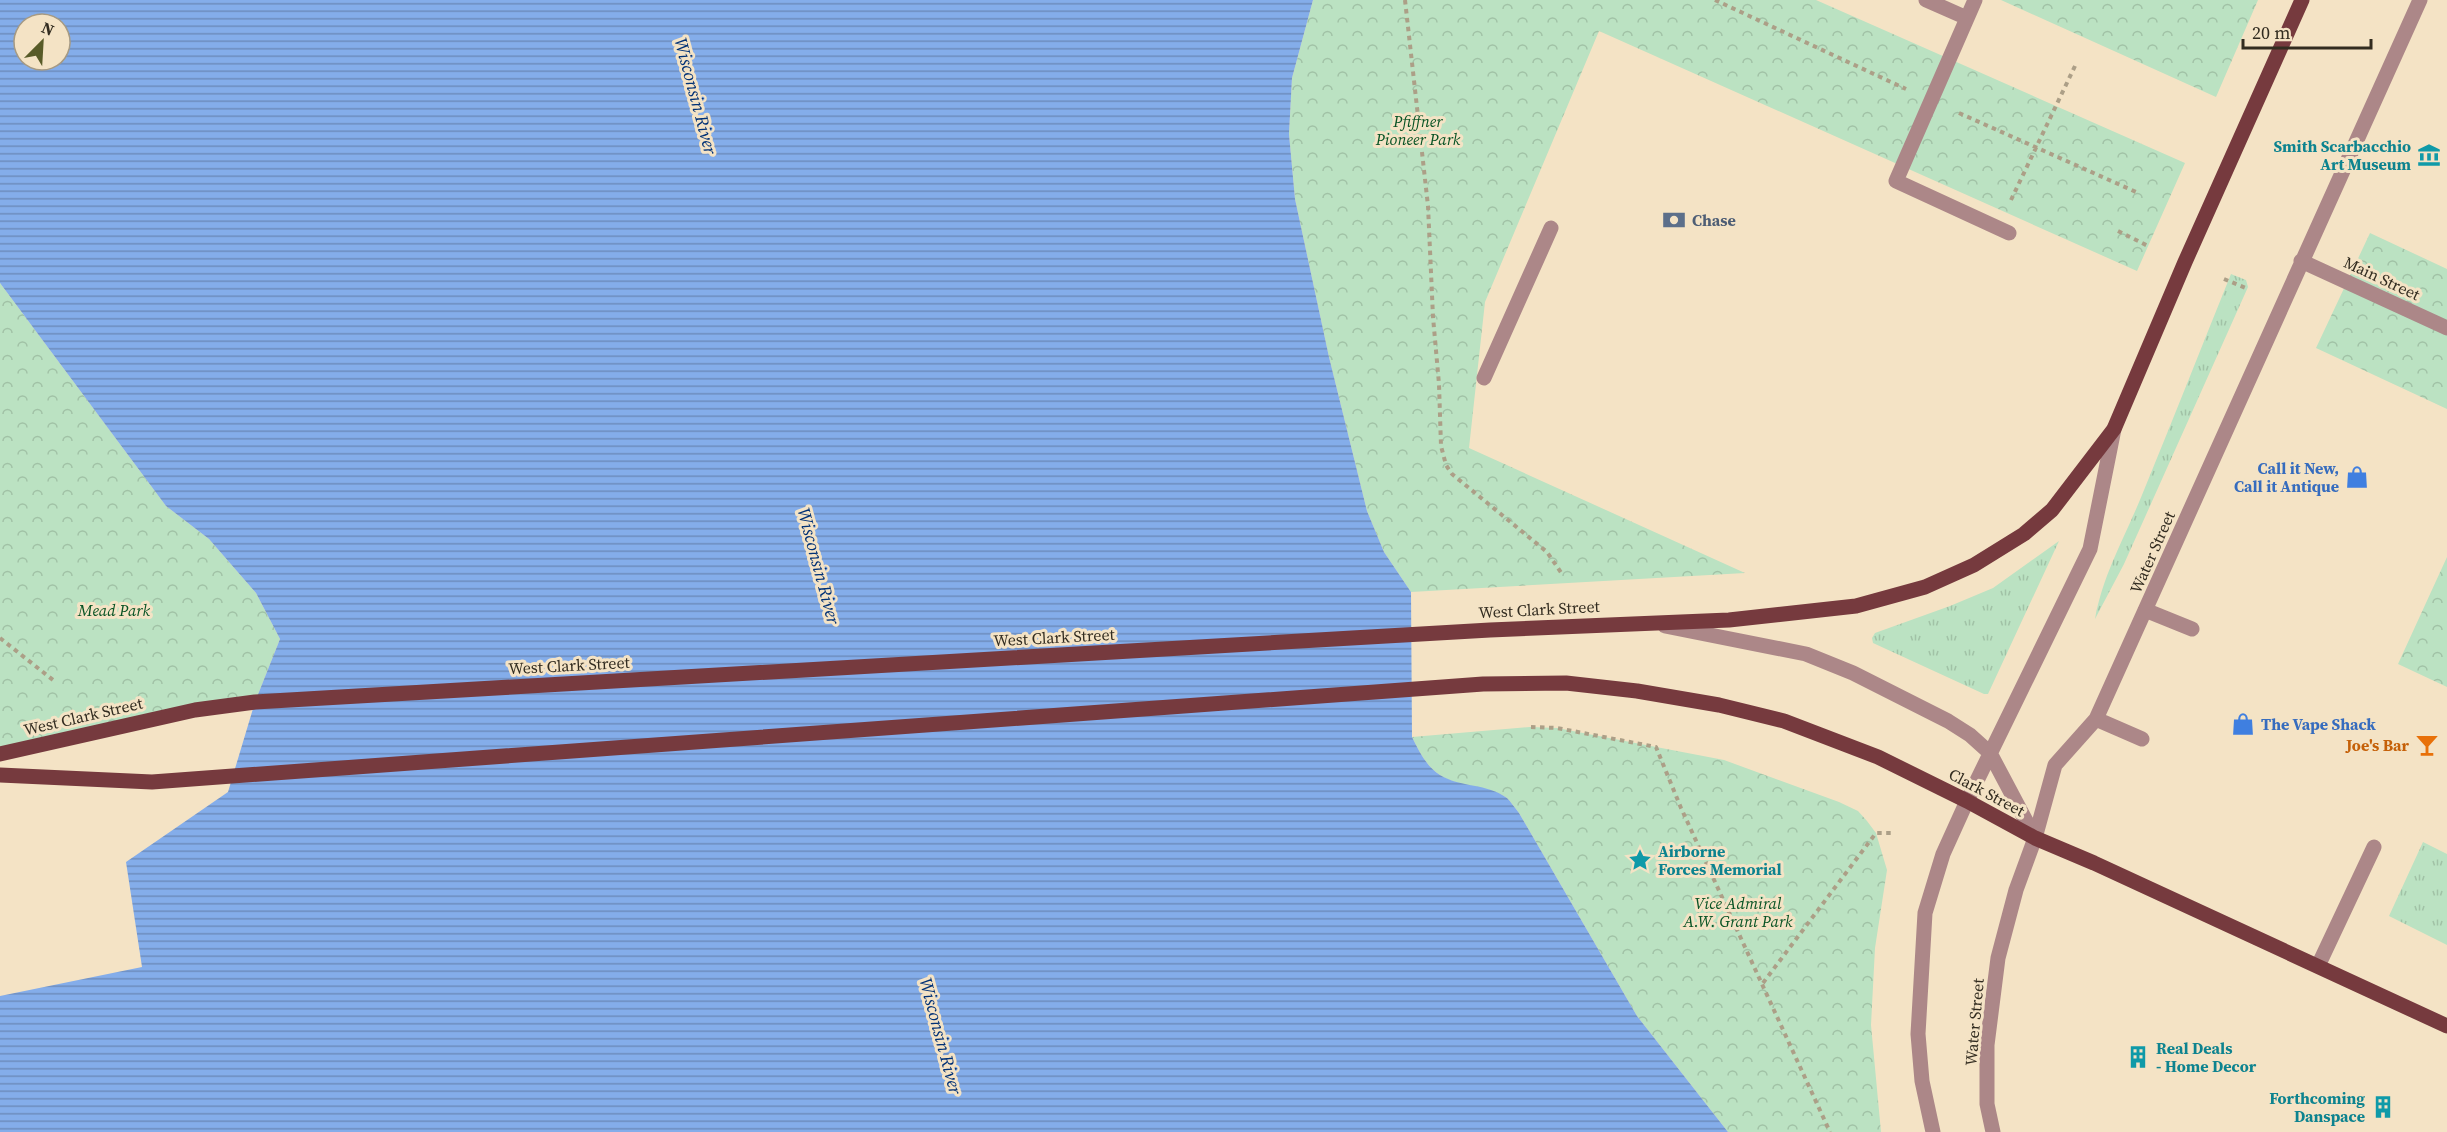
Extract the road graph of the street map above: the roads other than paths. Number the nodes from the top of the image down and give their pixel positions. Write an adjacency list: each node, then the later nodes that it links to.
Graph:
1 (1926, 0): 4 (street)
2 (2302, 0): 10 (main road)
3 (2420, 0): 7 (street, Water Street)
4 (1969, 6): 6 (street)
5 (1551, 228): 9 (street)
6 (2009, 233)
7 (2301, 261): 8 (street, Main Street); 11 (street, Water Street)
8 (2447, 328)
9 (1484, 378)
10 (2114, 429): 12 (main road); 17 (street)
11 (2145, 610): 13 (street); 14 (street, Water Street)
12 (1648, 623): 16 (main road, West Clark Street); 17 (street, West Clark Street)
13 (2192, 629)
14 (2096, 718): 15 (street); 20 (street, Water Street)
15 (2142, 739)
16 (0, 753)
17 (1990, 753): 19 (street); 20 (street, West Clark Street)
18 (0, 775): 19 (main road, Clark Street)
19 (1967, 801): 20 (main road, Clark Street); 24 (street)
20 (2035, 838): 22 (main road, Clark Street); 25 (street, Water Street)
21 (2374, 847): 22 (street)
22 (2318, 966): 23 (main road, Clark Street)
23 (2447, 1026)
24 (1933, 1132)
25 (1993, 1132)

